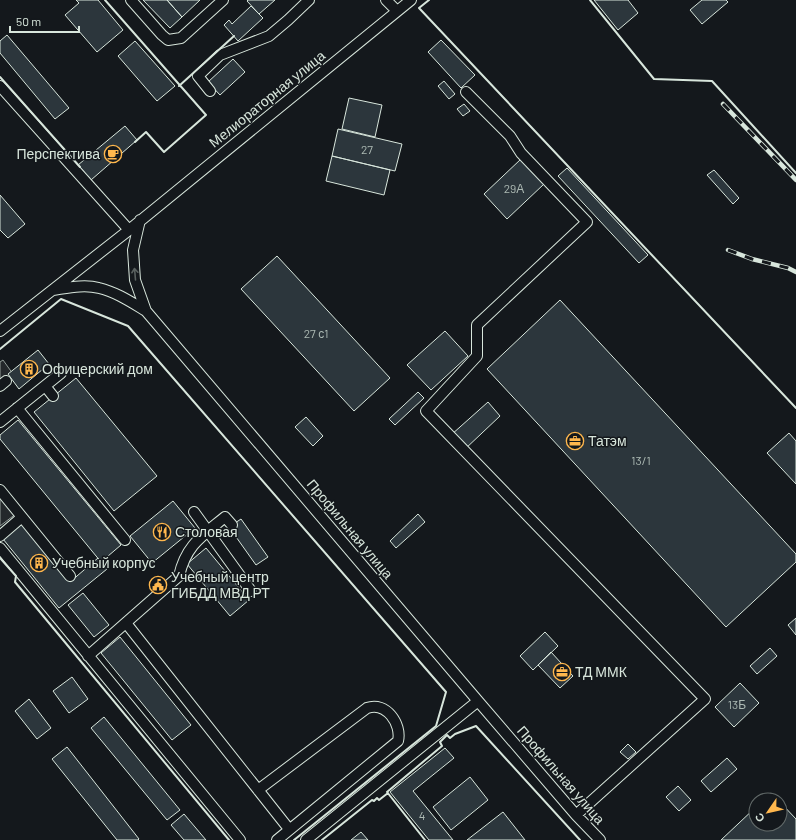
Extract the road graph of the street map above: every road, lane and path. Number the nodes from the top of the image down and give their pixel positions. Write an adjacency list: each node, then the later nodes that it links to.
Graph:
1 (131, 0): 2 (street)
2 (223, 0)
3 (309, 0): 8 (street)
4 (386, 0): 6 (street)
5 (411, 0): 6 (street, Мелиораторная улица)
6 (397, 11): 10 (street, Мелиораторная улица)
7 (0, 86): 11 (street)
8 (210, 91)
9 (466, 92): 34 (street)
10 (140, 220): 11 (street, Мелиораторная улица); 13 (street, one-way to 10)
11 (129, 230): 12 (street, Мелиораторная улица)
12 (53, 290): 13 (street, Профильная улица); 14 (street, Мелиораторная улица)
13 (146, 311): 32 (street, Профильная улица)
14 (0, 331)
15 (61, 373): 16 (street)
16 (45, 386): 17 (street); 18 (street)
17 (54, 396)
18 (17, 408): 19 (street); 26 (street)
19 (0, 422)
20 (0, 490): 22 (street)
21 (194, 512): 24 (street)
22 (22, 517): 25 (street); 28 (street)
23 (232, 525): 24 (street)
24 (207, 531): 29 (street); 30 (street)
25 (0, 536)
26 (125, 540)
27 (0, 548): 31 (street)
28 (70, 576)
29 (251, 591)
30 (126, 623): 31 (street); 33 (street)
31 (88, 656): 36 (street)
32 (478, 701): 34 (street, Профильная улица); 38 (street)
33 (258, 790): 35 (street); 35 (street)
34 (576, 815): 39 (street, Профильная улица)
35 (289, 829): 37 (street)
36 (240, 840)
37 (277, 840)
38 (306, 840)
39 (600, 840)

